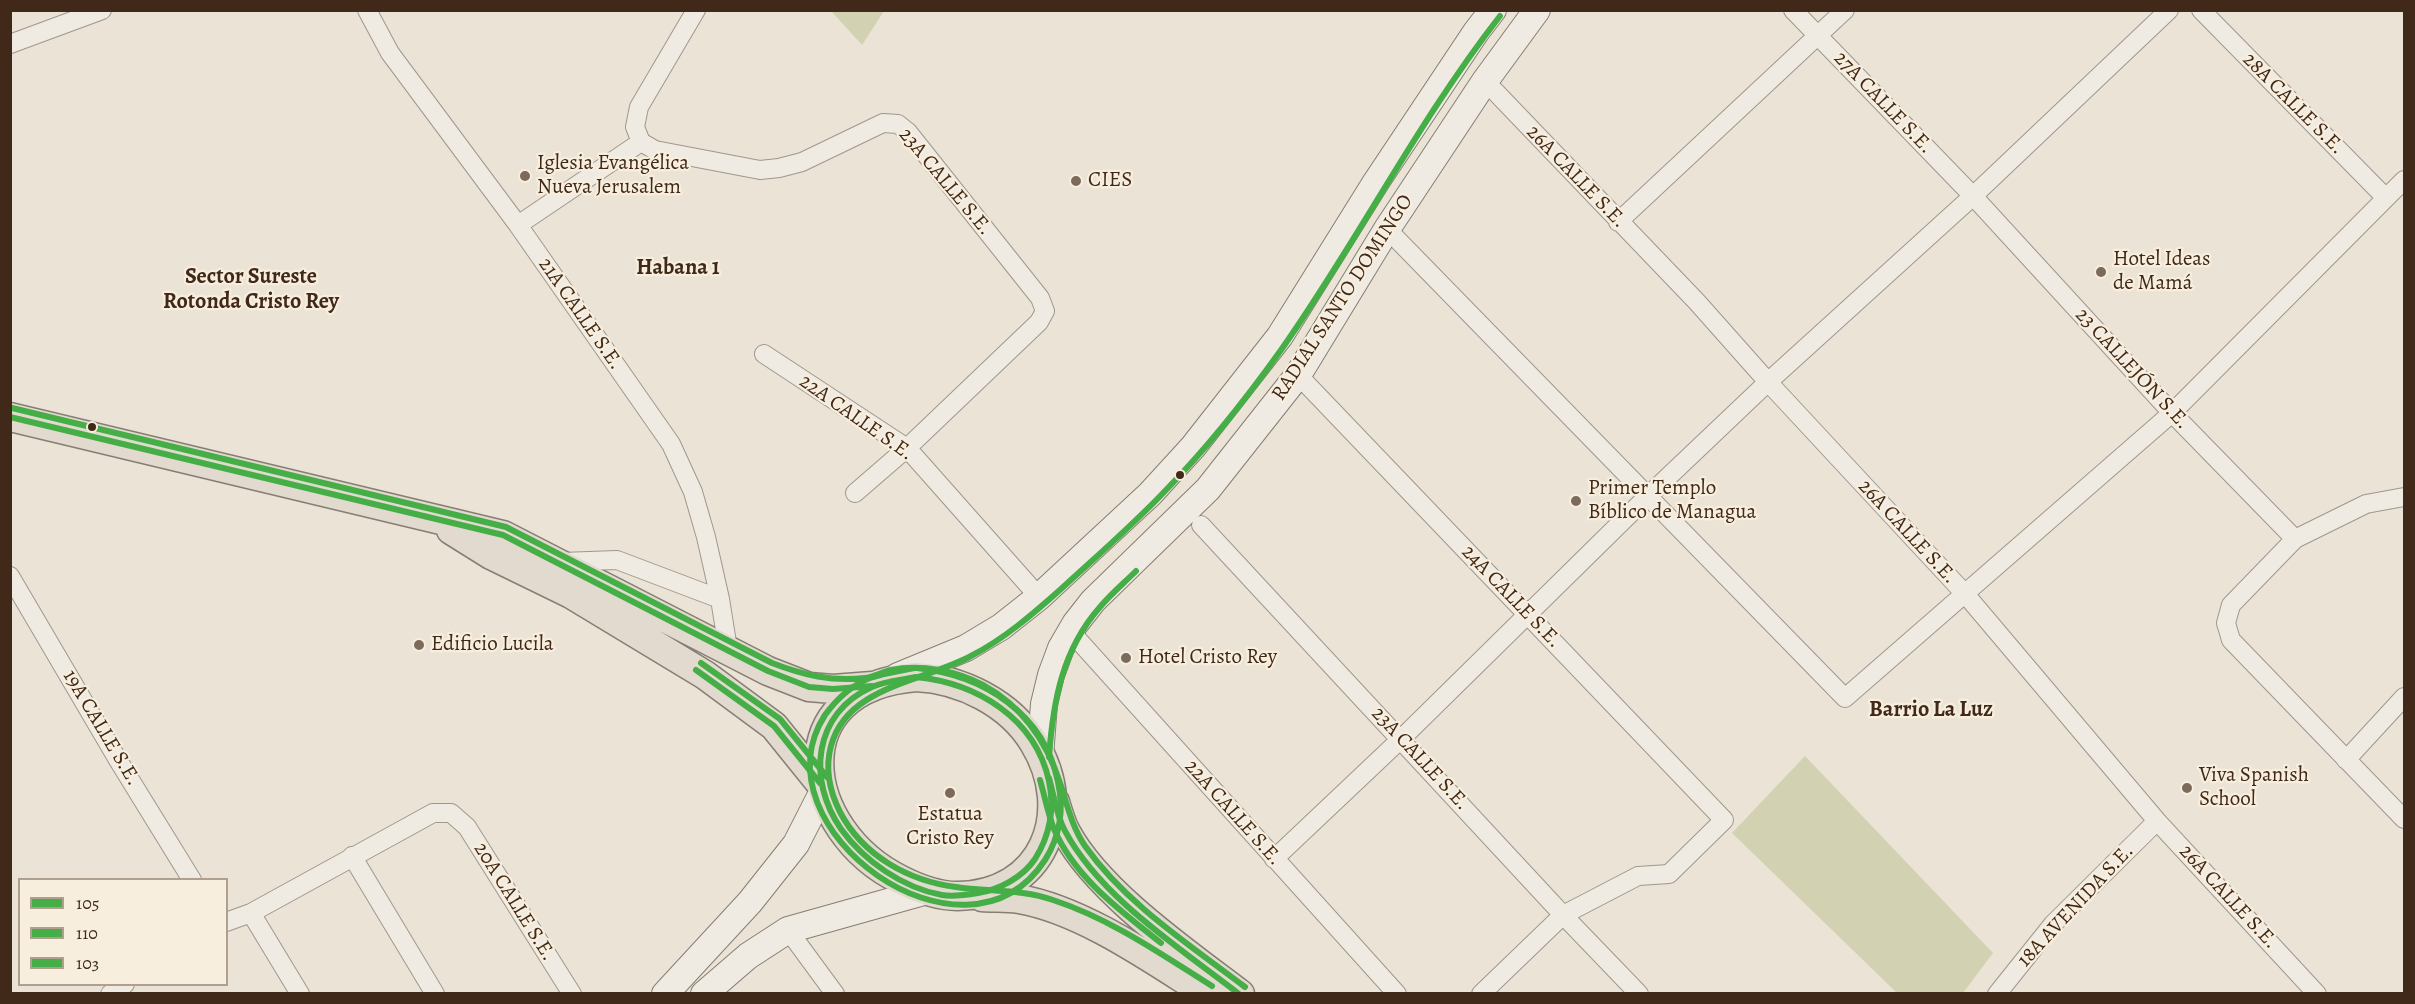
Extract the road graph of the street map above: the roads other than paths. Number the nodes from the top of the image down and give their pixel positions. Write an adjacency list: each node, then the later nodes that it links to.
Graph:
1 (102, 10): 11 (street)
2 (367, 10): 18 (street, 21A CALLE S.E.)
3 (696, 10): 13 (street)
4 (1493, 10): 35 (main road, RADIAL SANTO DOMINGO)
5 (1537, 10): 12 (main road, RADIAL SANTO DOMINGO)
6 (1793, 10): 10 (street, 27A CALLE S.E.)
7 (1845, 10): 10 (street)
8 (2169, 10): 15 (street)
9 (2201, 10): 16 (street, 28A CALLE S.E.)
10 (1819, 37): 15 (street, 27A CALLE S.E.); 17 (street)
11 (10, 44)
12 (1485, 81): 17 (street, 26A CALLE S.E.); 19 (main road, RADIAL SANTO DOMINGO)
13 (641, 142): 18 (street); 25 (street, 23A CALLE S.E.)
14 (2404, 180): 16 (street)
15 (1972, 196): 22 (street); 23 (street, 23 CALLEJÓN S.E.)
16 (2385, 197): 23 (street)
17 (1618, 222): 22 (street, 26A CALLE S.E.)
18 (518, 225): 36 (street, 21A CALLE S.E.)
19 (1388, 229): 21 (main road, RADIAL SANTO DOMINGO); 27 (street)
20 (764, 354): 25 (street, 22A CALLE S.E.)
21 (1298, 375): 37 (street, 24A CALLE S.E.); 38 (main road, RADIAL SANTO DOMINGO)
22 (1767, 382): 27 (street); 34 (street, 26A CALLE S.E.)
23 (2172, 413): 31 (street, 23 CALLEJÓN S.E.); 34 (street)
24 (10, 417): 29 (main road)
25 (907, 448): 26 (street); 35 (street, 22A CALLE S.E.)
26 (855, 493)
27 (1648, 496): 34 (street); 37 (street)
28 (2404, 496): 31 (street)
29 (434, 519): 32 (main road); 45 (main road)
30 (1201, 525): 42 (street, 23A CALLE S.E.)
31 (2295, 539): 43 (street)
32 (557, 562): 36 (street); 39 (main road)
33 (10, 576): 50 (street, 19A CALLE S.E.)
34 (1966, 594): 47 (street, 26A CALLE S.E.)
35 (1039, 597): 40 (main road, RADIAL SANTO DOMINGO)
36 (720, 599): 39 (street, 21A CALLE S.E.)
37 (1527, 614): 42 (street); 54 (street, 24A CALLE S.E.)
38 (1071, 632): 44 (main road, RADIAL SANTO DOMINGO); 49 (street, 22A CALLE S.E.)
39 (728, 649): 40 (main road)
40 (881, 683): 44 (main road); 45 (main road)
41 (2404, 697): 43 (street)
42 (1402, 738): 49 (street); 54 (street, 23A CALLE S.E.)
43 (2346, 760): 46 (street)
44 (1045, 767): 52 (main road); 64 (main road)
45 (821, 788): 51 (main road); 60 (main road)
46 (2404, 819)
47 (2157, 821): 68 (street, 18A AVENIDA S.E.); 69 (street, 26A CALLE S.E.)
48 (352, 856): 53 (street); 58 (street); 59 (street, 20A CALLE S.E.)
49 (1274, 859): 65 (street, 22A CALLE S.E.)
50 (191, 878)
51 (927, 891): 52 (main road); 56 (main road)
52 (956, 896): 63 (main road)
53 (251, 913): 55 (street); 57 (street)
54 (1563, 915): 66 (street); 67 (street, 23A CALLE S.E.)
55 (228, 921)
56 (788, 930): 61 (main road); 62 (street)
57 (300, 993)
58 (435, 993)
59 (572, 993)
60 (665, 993)
61 (704, 993)
62 (835, 993)
63 (1207, 993)
64 (1240, 993)
65 (1397, 993)
66 (1481, 993)
67 (1639, 993)
68 (1997, 993)
69 (2318, 993)

